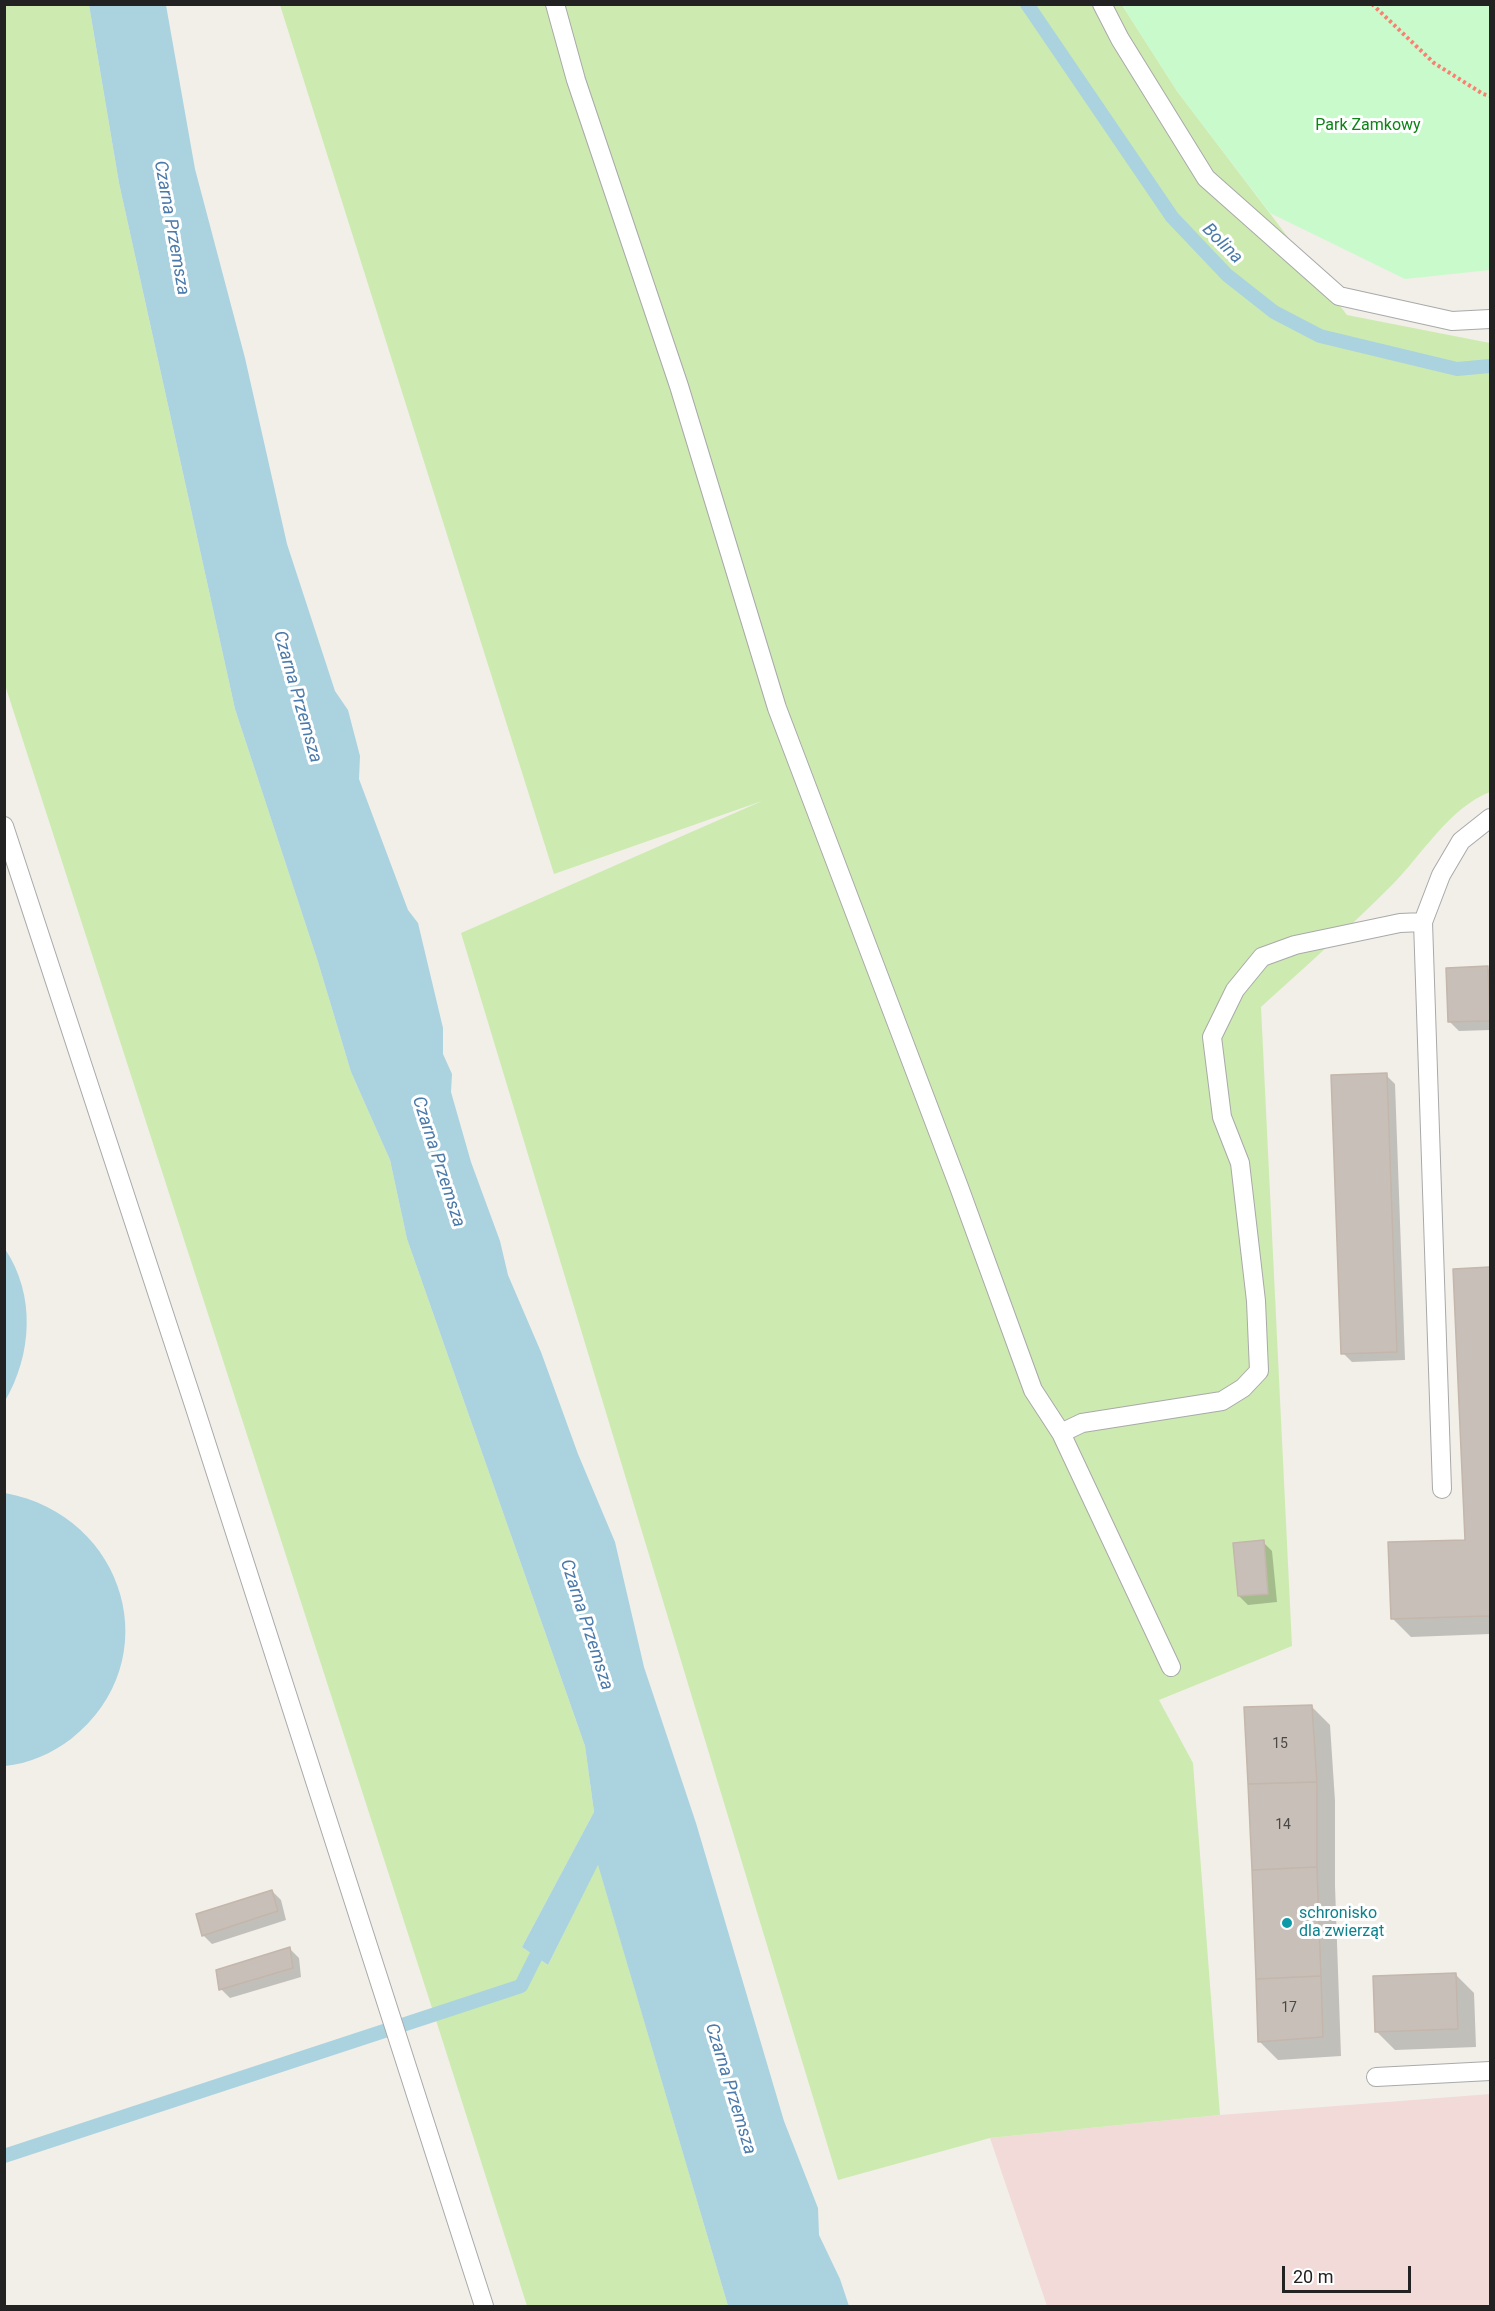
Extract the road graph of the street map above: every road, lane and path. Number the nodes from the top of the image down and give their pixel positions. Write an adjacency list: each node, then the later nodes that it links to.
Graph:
1 (555, 4): 9 (lane)
2 (1102, 4): 5 (lane)
3 (1372, 4): 4 (path)
4 (1491, 96)
5 (1491, 319)
6 (1491, 818): 8 (lane)
7 (4, 826): 14 (lane)
8 (1423, 922): 9 (lane); 10 (lane)
9 (1061, 1433): 11 (lane)
10 (1442, 1489)
11 (1171, 1666)
12 (1491, 2071): 13 (lane)
13 (1376, 2077)
14 (484, 2307)

